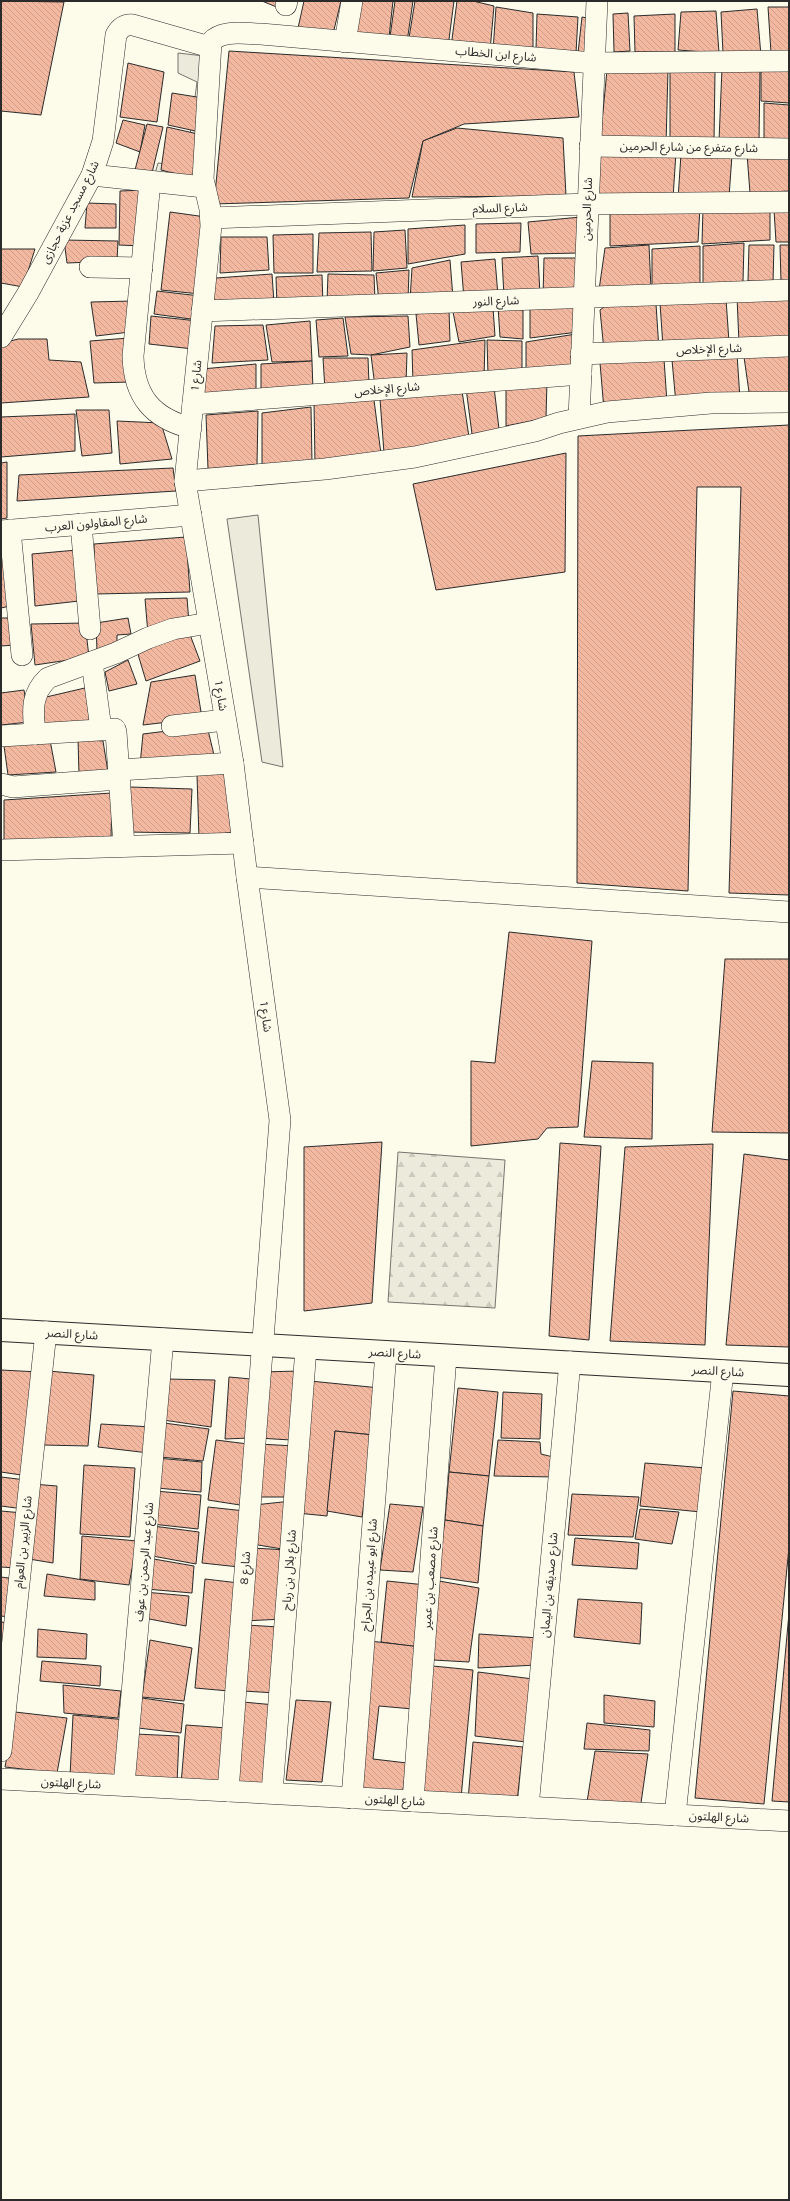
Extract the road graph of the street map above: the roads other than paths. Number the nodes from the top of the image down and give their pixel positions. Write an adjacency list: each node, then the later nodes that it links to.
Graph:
1 (352, 1): 3 (street)
2 (597, 1): 6 (street, شارع الحرمين)
3 (344, 42): 4 (street, شارع ابن الخطاب); 6 (street, شارع ابن الخطاب)
4 (210, 47): 9 (street, شارع مسجد عزبة حجازى); 11 (street, شارع 1)
5 (789, 61): 6 (street, شارع ابن الخطاب)
6 (593, 63): 7 (street, شارع الحرمين)
7 (590, 146): 8 (street, شارع متفرع من شارع الحرمين); 13 (street, شارع الحرمين)
8 (789, 149)
9 (92, 176): 10 (street); 20 (street, شارع مسجد عزبة حجازى)
10 (150, 182): 11 (street); 16 (street)
11 (204, 187): 14 (street, شارع 1)
12 (789, 202): 13 (street, شارع السلام)
13 (587, 204): 14 (street, شارع السلام); 18 (street, شارع الحرمين)
14 (210, 218): 19 (street, شارع 1)
15 (90, 267): 16 (street)
16 (142, 268): 26 (street)
17 (789, 290): 18 (street, شارع النور)
18 (584, 298): 19 (street, شارع النور); 22 (street, شارع الحرمين)
19 (202, 311): 24 (street, شارع 1)
20 (1, 337)
21 (789, 346): 22 (street, شارع الإخلاص)
22 (581, 364): 24 (street, شارع الإخلاص); 25 (street, شارع الحرمين)
23 (789, 402): 25 (street)
24 (193, 404): 26 (street, شارع 1)
25 (579, 418): 27 (street)
26 (190, 428): 27 (street, شارع 1)
27 (185, 481): 28 (street, شارع 1)
28 (191, 514): 29 (street, شارع المقاولون العرب); 31 (street, شارع 1)
29 (81, 524): 30 (street, شارع المقاولون العرب); 32 (street)
30 (6, 530): 33 (street)
31 (209, 623): 34 (street); 35 (street, شارع 1)
32 (90, 629)
33 (22, 655)
34 (92, 662): 37 (street); 38 (street)
35 (225, 720): 36 (street); 40 (street, شارع 1)
36 (172, 726)
37 (101, 729): 38 (street); 41 (street)
38 (35, 734): 39 (street)
39 (1, 736)
40 (233, 763): 41 (street); 43 (street, شارع 1)
41 (119, 774): 42 (street); 44 (street)
42 (7, 786)
43 (242, 843): 44 (street); 46 (street, شارع 1)
44 (124, 846): 45 (street)
45 (1, 850)
46 (246, 877): 47 (street); 51 (street, شارع 1)
47 (789, 912)
48 (1, 1330): 49 (street, شارع النصر)
49 (46, 1332): 50 (street, شارع النصر); 58 (street, شارع الزبير بن العوام)
50 (163, 1339): 51 (street, شارع النصر); 60 (street, شارع عبد الرحمن بن عوف)
51 (262, 1345): 52 (street, شارع النصر); 61 (street, شارع 8)
52 (306, 1348): 53 (street, شارع النصر); 62 (street, شارع بلال بن رباح)
53 (386, 1352): 54 (street, شارع النصر); 63 (street, شارع ابو عبيده بن الجراح)
54 (446, 1356): 55 (street, شارع النصر); 64 (street, شارع مصعب بن عمير)
55 (570, 1362): 56 (street, شارع النصر); 65 (street, شارع صديقه بن اليمان)
56 (723, 1371): 57 (street, شارع النصر); 66 (street)
57 (789, 1375)
58 (1, 1751)
59 (1, 1779): 60 (street, شارع الهلتون)
60 (124, 1786): 61 (street, شارع الهلتون)
61 (228, 1791): 62 (street, شارع الهلتون)
62 (272, 1793): 63 (street, شارع الهلتون)
63 (352, 1798): 64 (street, شارع الهلتون)
64 (413, 1801): 65 (street, شارع الهلتون)
65 (528, 1807): 66 (street, شارع الهلتون)
66 (675, 1815): 67 (street, شارع الهلتون)
67 (789, 1821)

